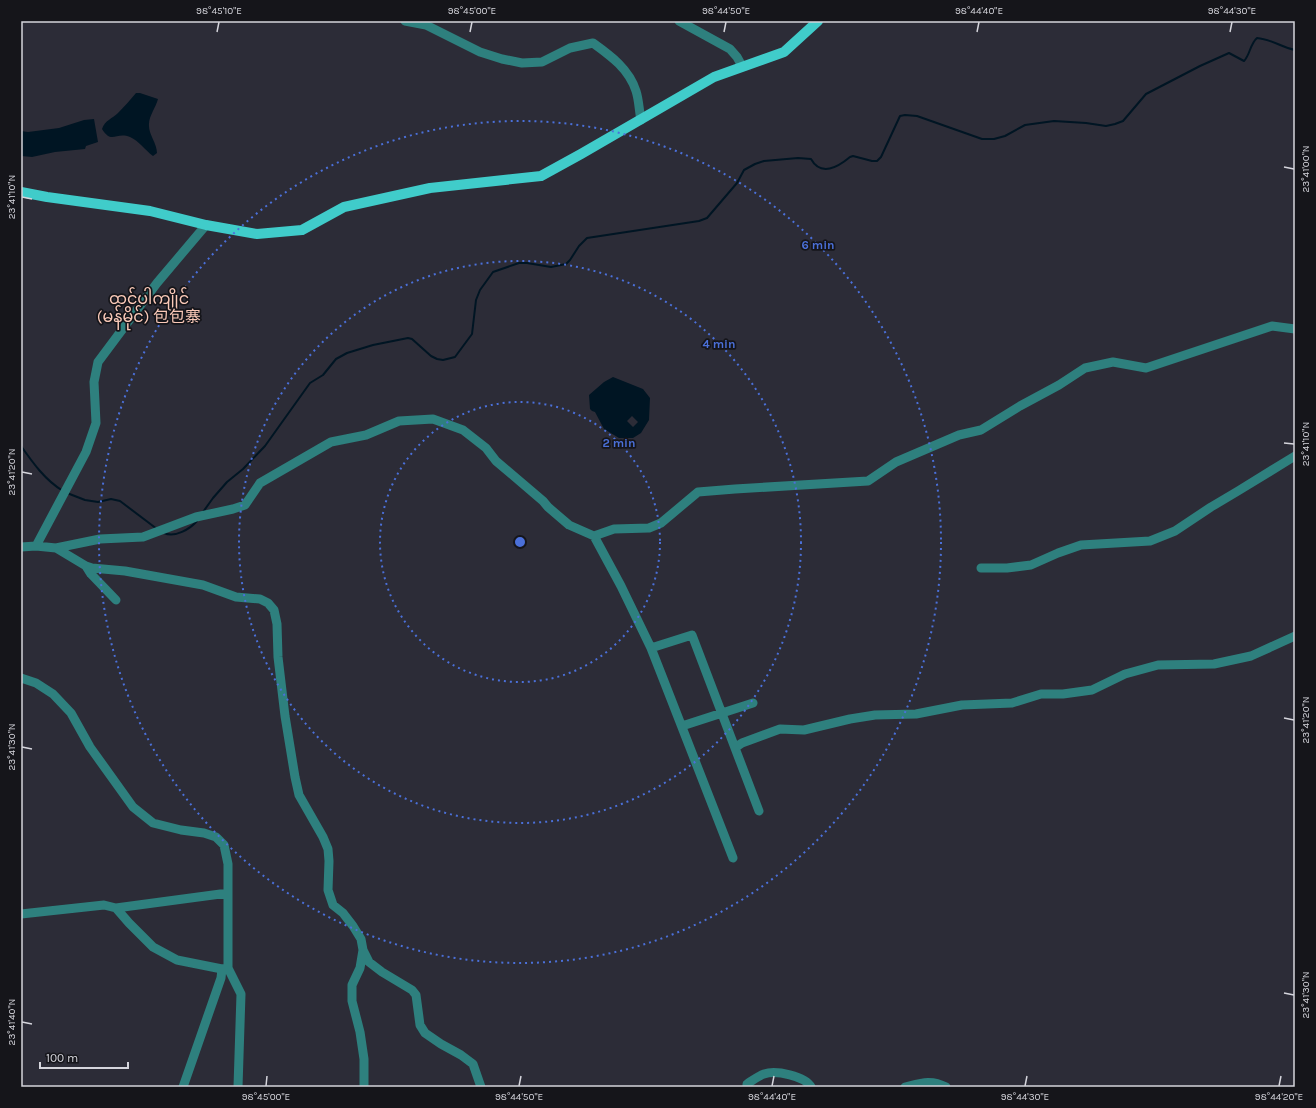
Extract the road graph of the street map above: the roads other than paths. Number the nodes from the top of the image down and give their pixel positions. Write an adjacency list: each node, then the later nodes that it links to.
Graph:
1 (405, 21): 5 (street)
2 (679, 21): 4 (street)
3 (818, 21): 4 (main road)
4 (742, 66): 5 (main road)
5 (641, 120): 7 (main road)
6 (21, 192): 7 (main road)
7 (206, 225): 11 (street)
8 (1295, 329): 10 (street)
9 (1295, 456): 15 (street)
10 (594, 536): 13 (street); 18 (street)
11 (36, 546): 12 (street); 13 (street)
12 (21, 547)
13 (56, 548): 14 (street)
14 (86, 566): 16 (street); 29 (street)
15 (981, 568)
16 (116, 600)
17 (1295, 636): 23 (street)
18 (651, 648): 21 (street); 22 (street)
19 (21, 678): 26 (street)
20 (753, 703): 21 (street)
21 (722, 714): 22 (street); 23 (street)
22 (682, 726): 25 (street)
23 (736, 747): 24 (street)
24 (759, 811)
25 (733, 858)
26 (228, 893): 27 (street); 30 (street)
27 (116, 908): 28 (street); 30 (street)
28 (21, 914)
29 (363, 950): 33 (street); 34 (street)
30 (225, 968): 31 (street); 32 (street)
31 (183, 1087)
32 (238, 1087)
33 (364, 1087)
34 (482, 1087)
35 (747, 1087): 36 (street)
36 (811, 1087)
37 (905, 1087): 38 (street)
38 (946, 1087)

